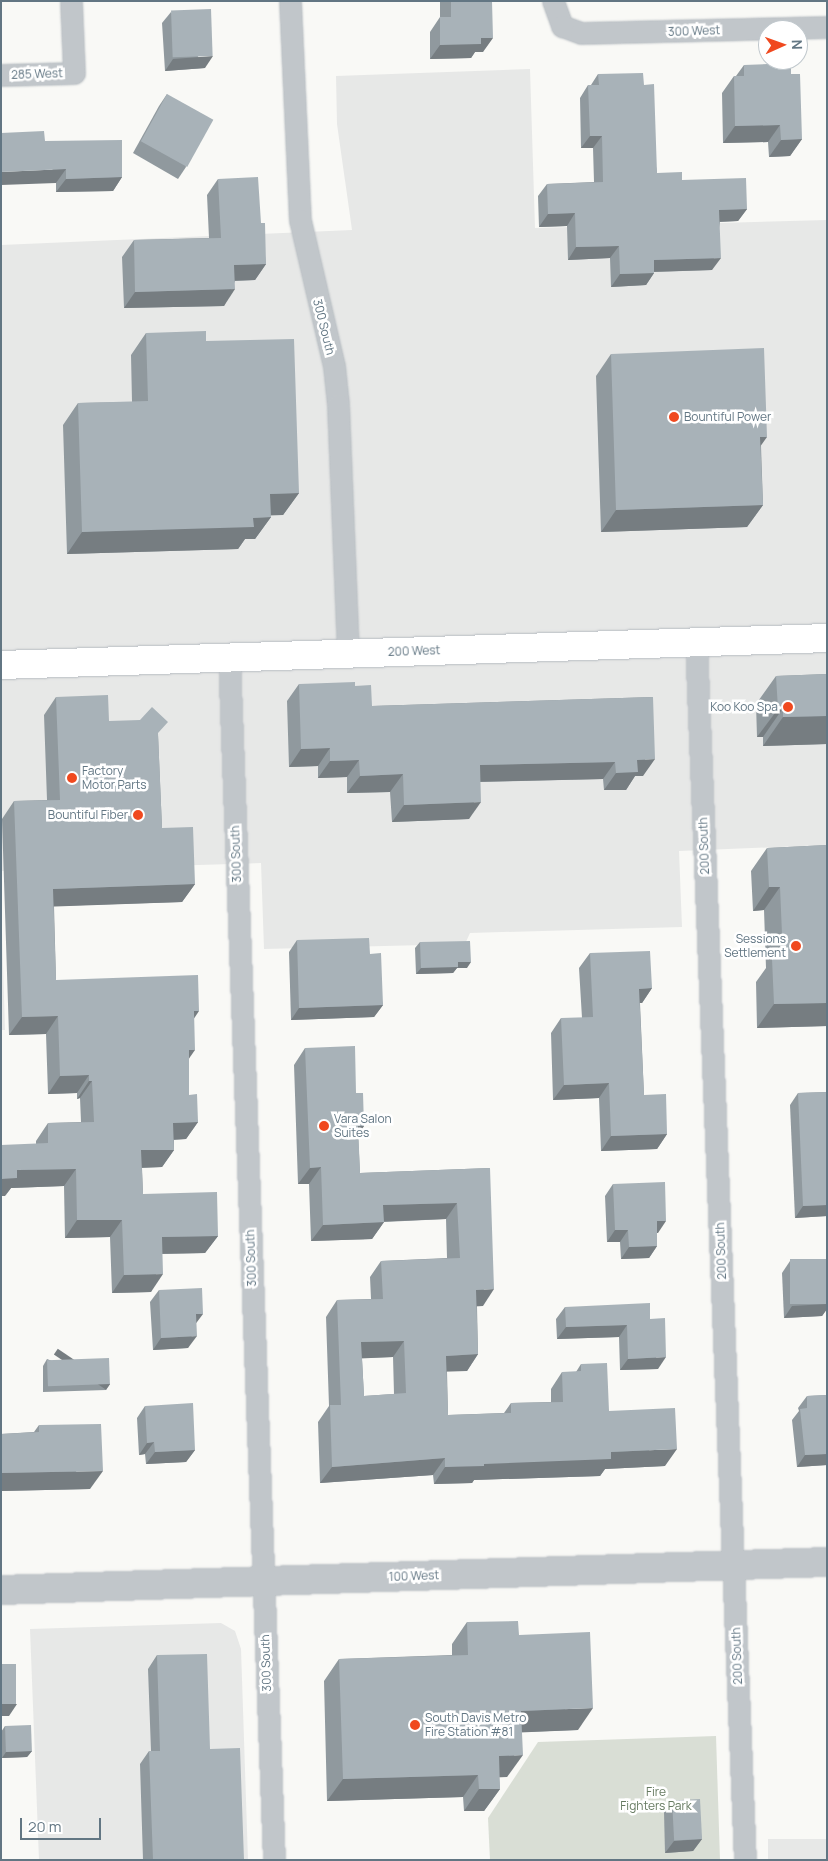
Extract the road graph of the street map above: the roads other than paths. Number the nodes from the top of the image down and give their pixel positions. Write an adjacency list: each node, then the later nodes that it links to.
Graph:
1 (71, 1): 5 (street, 285 West)
2 (290, 1): 8 (street, 300 South)
3 (553, 1): 4 (street, 300 West)
4 (827, 27)
5 (1, 75)
6 (827, 638): 7 (main road, 200 West)
7 (696, 642): 8 (main road, 200 West); 12 (street, 200 South)
8 (348, 653): 9 (main road, 200 West)
9 (229, 657): 10 (main road, 200 West); 13 (street, 300 South)
10 (1, 665)
11 (827, 1562): 12 (street, 100 West)
12 (733, 1565): 13 (street, 100 West); 16 (street, 200 South)
13 (263, 1581): 14 (street, 100 West); 15 (street, 300 South)
14 (1, 1590)
15 (274, 1860)
16 (745, 1860)

